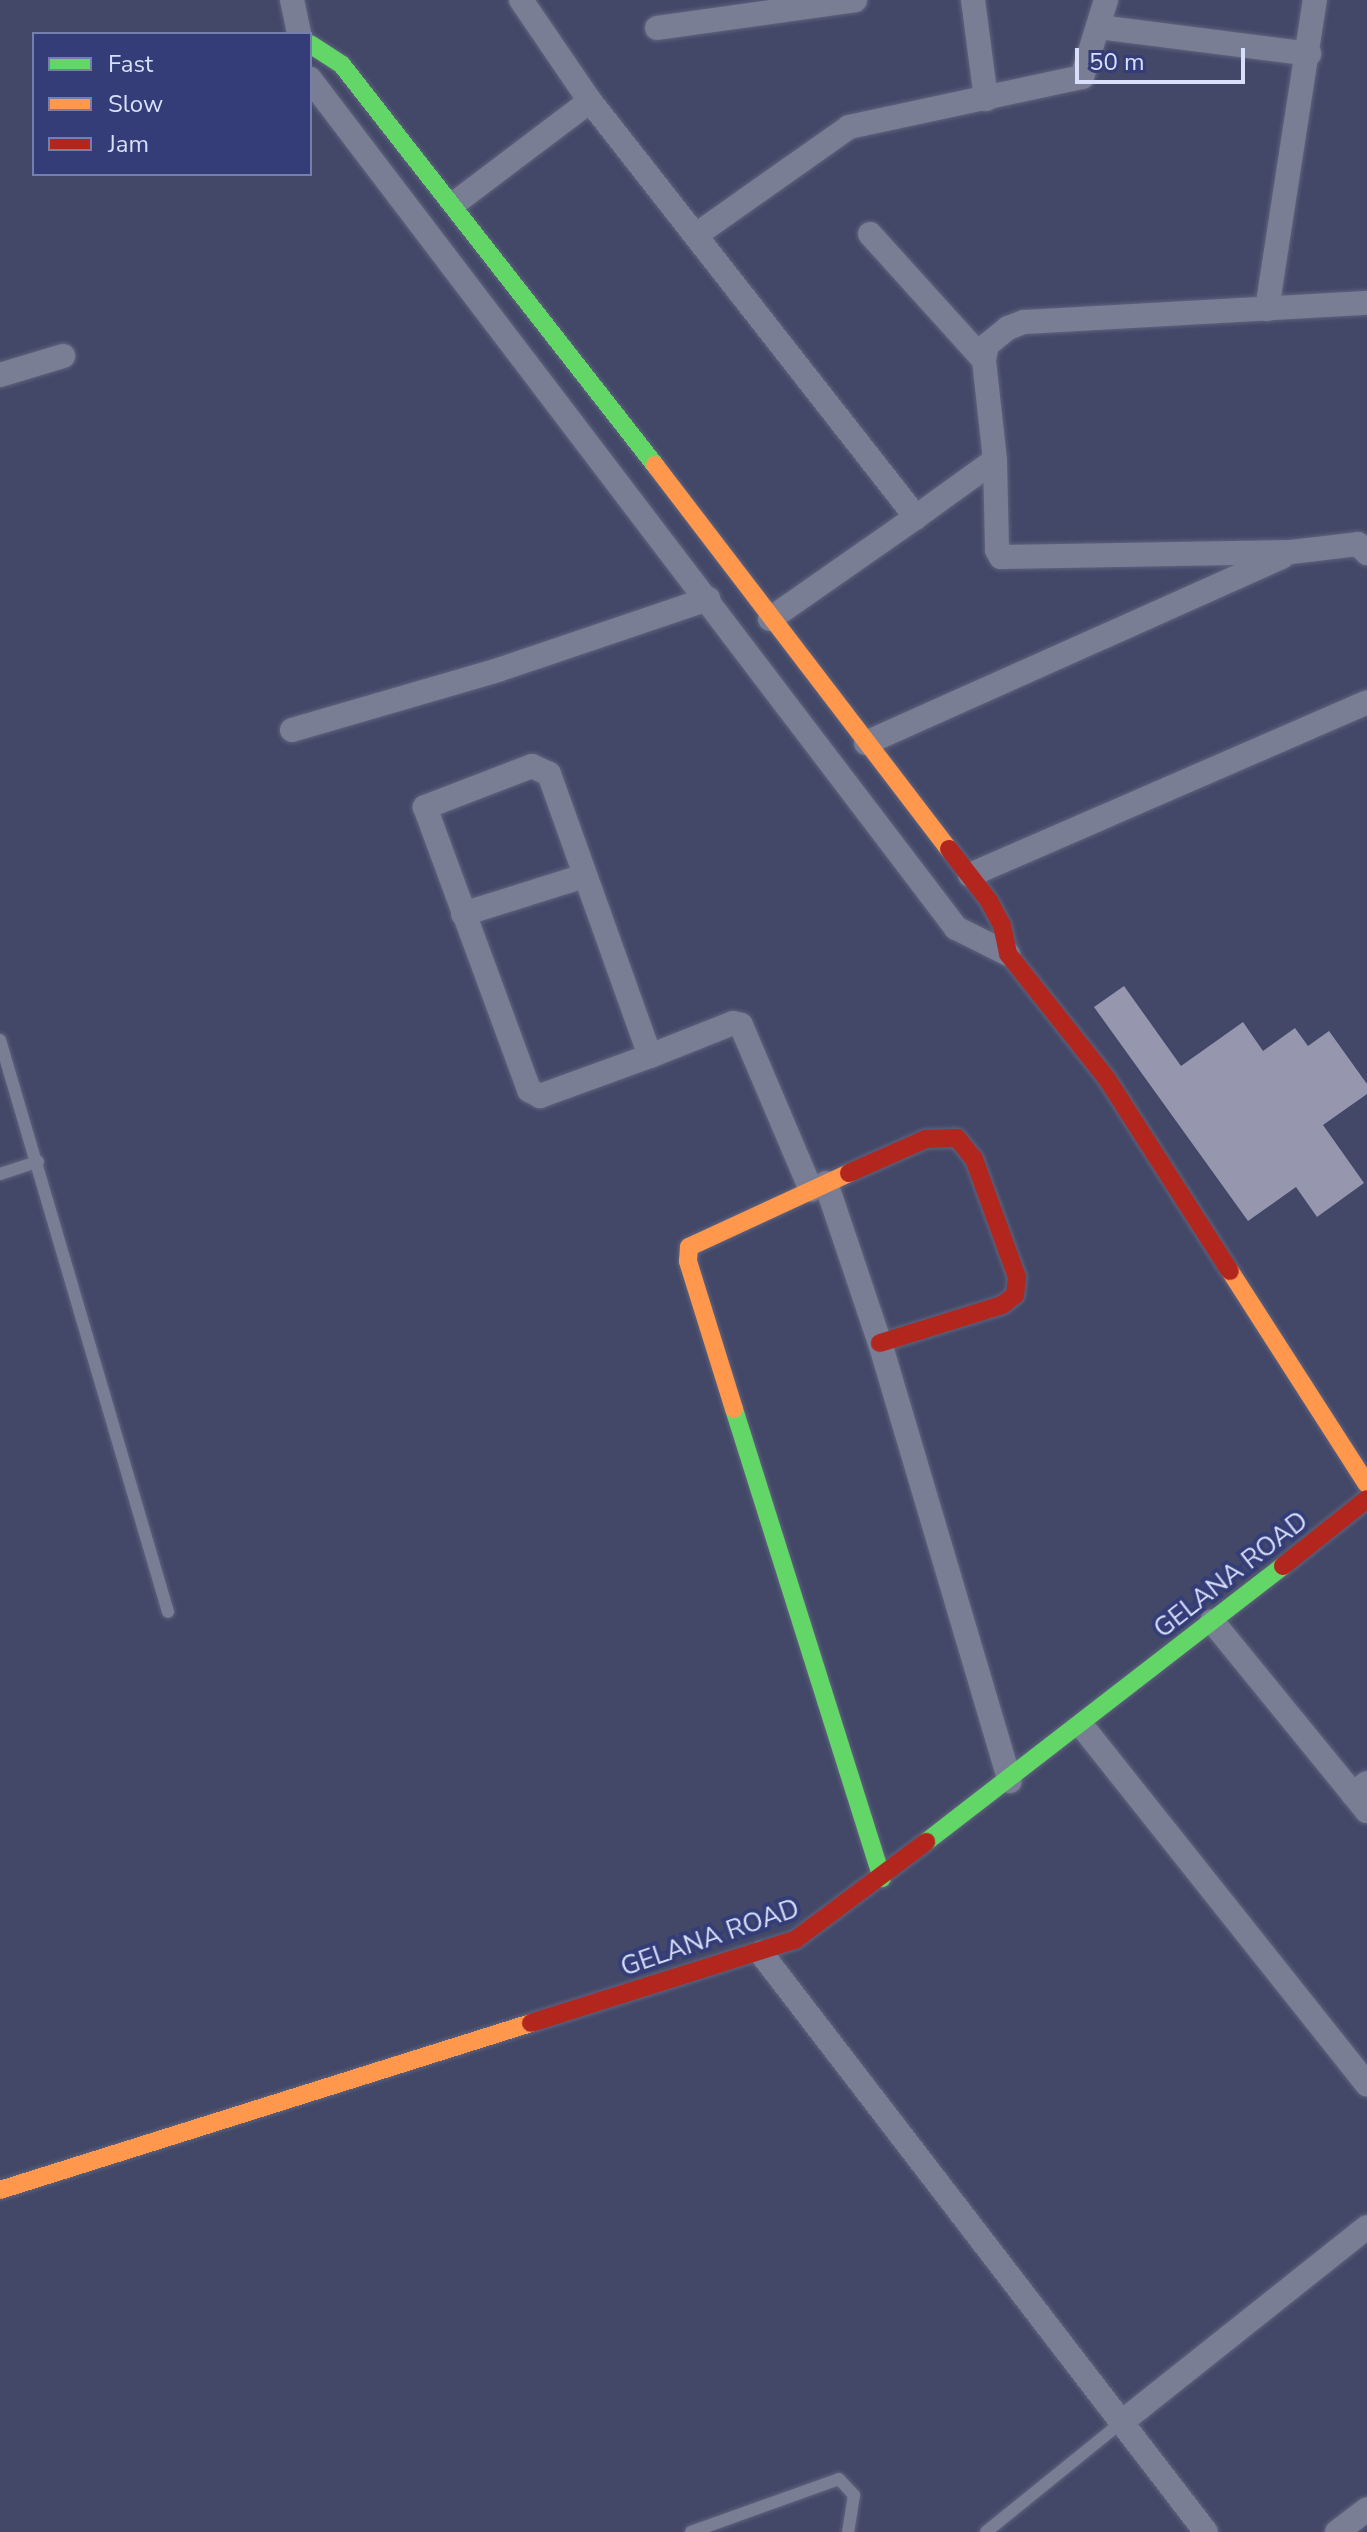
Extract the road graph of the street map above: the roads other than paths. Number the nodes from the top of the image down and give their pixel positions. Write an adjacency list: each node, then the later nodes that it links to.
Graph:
1 (292, 0): 10 (street)
2 (521, 0): 15 (street)
3 (855, 0): 7 (street)
4 (973, 0): 14 (street)
5 (1106, 0): 8 (street)
6 (1322, 1): 12 (street)
7 (795, 5): 9 (street)
8 (1099, 27): 12 (street); 14 (street)
9 (657, 28)
10 (299, 32)
11 (312, 45): 16 (street)
12 (1309, 54): 22 (street)
13 (312, 82): 17 (street)
14 (986, 99): 20 (street)
15 (590, 101): 18 (street); 20 (street)
16 (408, 143): 17 (street); 18 (street)
17 (380, 167): 30 (street)
18 (455, 203): 31 (street)
19 (870, 234): 24 (street)
20 (696, 235): 27 (street)
21 (1367, 303): 22 (street)
22 (1267, 309): 24 (street)
23 (63, 356): 25 (street)
24 (984, 360): 26 (street)
25 (0, 375)
26 (995, 460): 27 (street); 28 (street)
27 (916, 517): 31 (street)
28 (1291, 552): 29 (street); 34 (street)
29 (1367, 553)
30 (708, 599): 33 (street); 38 (street)
31 (770, 619): 34 (street)
32 (1367, 702): 35 (street)
33 (292, 730)
34 (866, 743): 35 (street)
35 (970, 875): 38 (street)
36 (584, 876): 37 (street); 37 (street); 40 (street)
37 (463, 914): 40 (street)
38 (1008, 954): 45 (street)
39 (0, 1040): 41 (lane)
40 (650, 1056): 43 (street)
41 (38, 1162): 42 (lane); 47 (lane)
42 (0, 1174)
43 (818, 1187): 44 (street); 44 (street); 52 (street)
44 (880, 1343): 50 (street)
45 (1367, 1484)
46 (1367, 1499): 48 (street, GELANA ROAD)
47 (168, 1612)
48 (1212, 1621): 49 (street, GELANA ROAD); 51 (street)
49 (1082, 1726): 50 (street, GELANA ROAD); 54 (street)
50 (1010, 1781): 52 (street, GELANA ROAD)
51 (1362, 1796)
52 (882, 1878): 53 (street, GELANA ROAD)
53 (761, 1953): 55 (street, GELANA ROAD); 57 (street)
54 (1367, 2084)
55 (0, 2190)
56 (1367, 2227): 57 (street)
57 (1122, 2422): 61 (lane); 62 (street)
58 (1367, 2509): 63 (street)
59 (691, 2532): 60 (lane)
60 (848, 2532)
61 (986, 2532)
62 (1206, 2532)
63 (1337, 2532)

